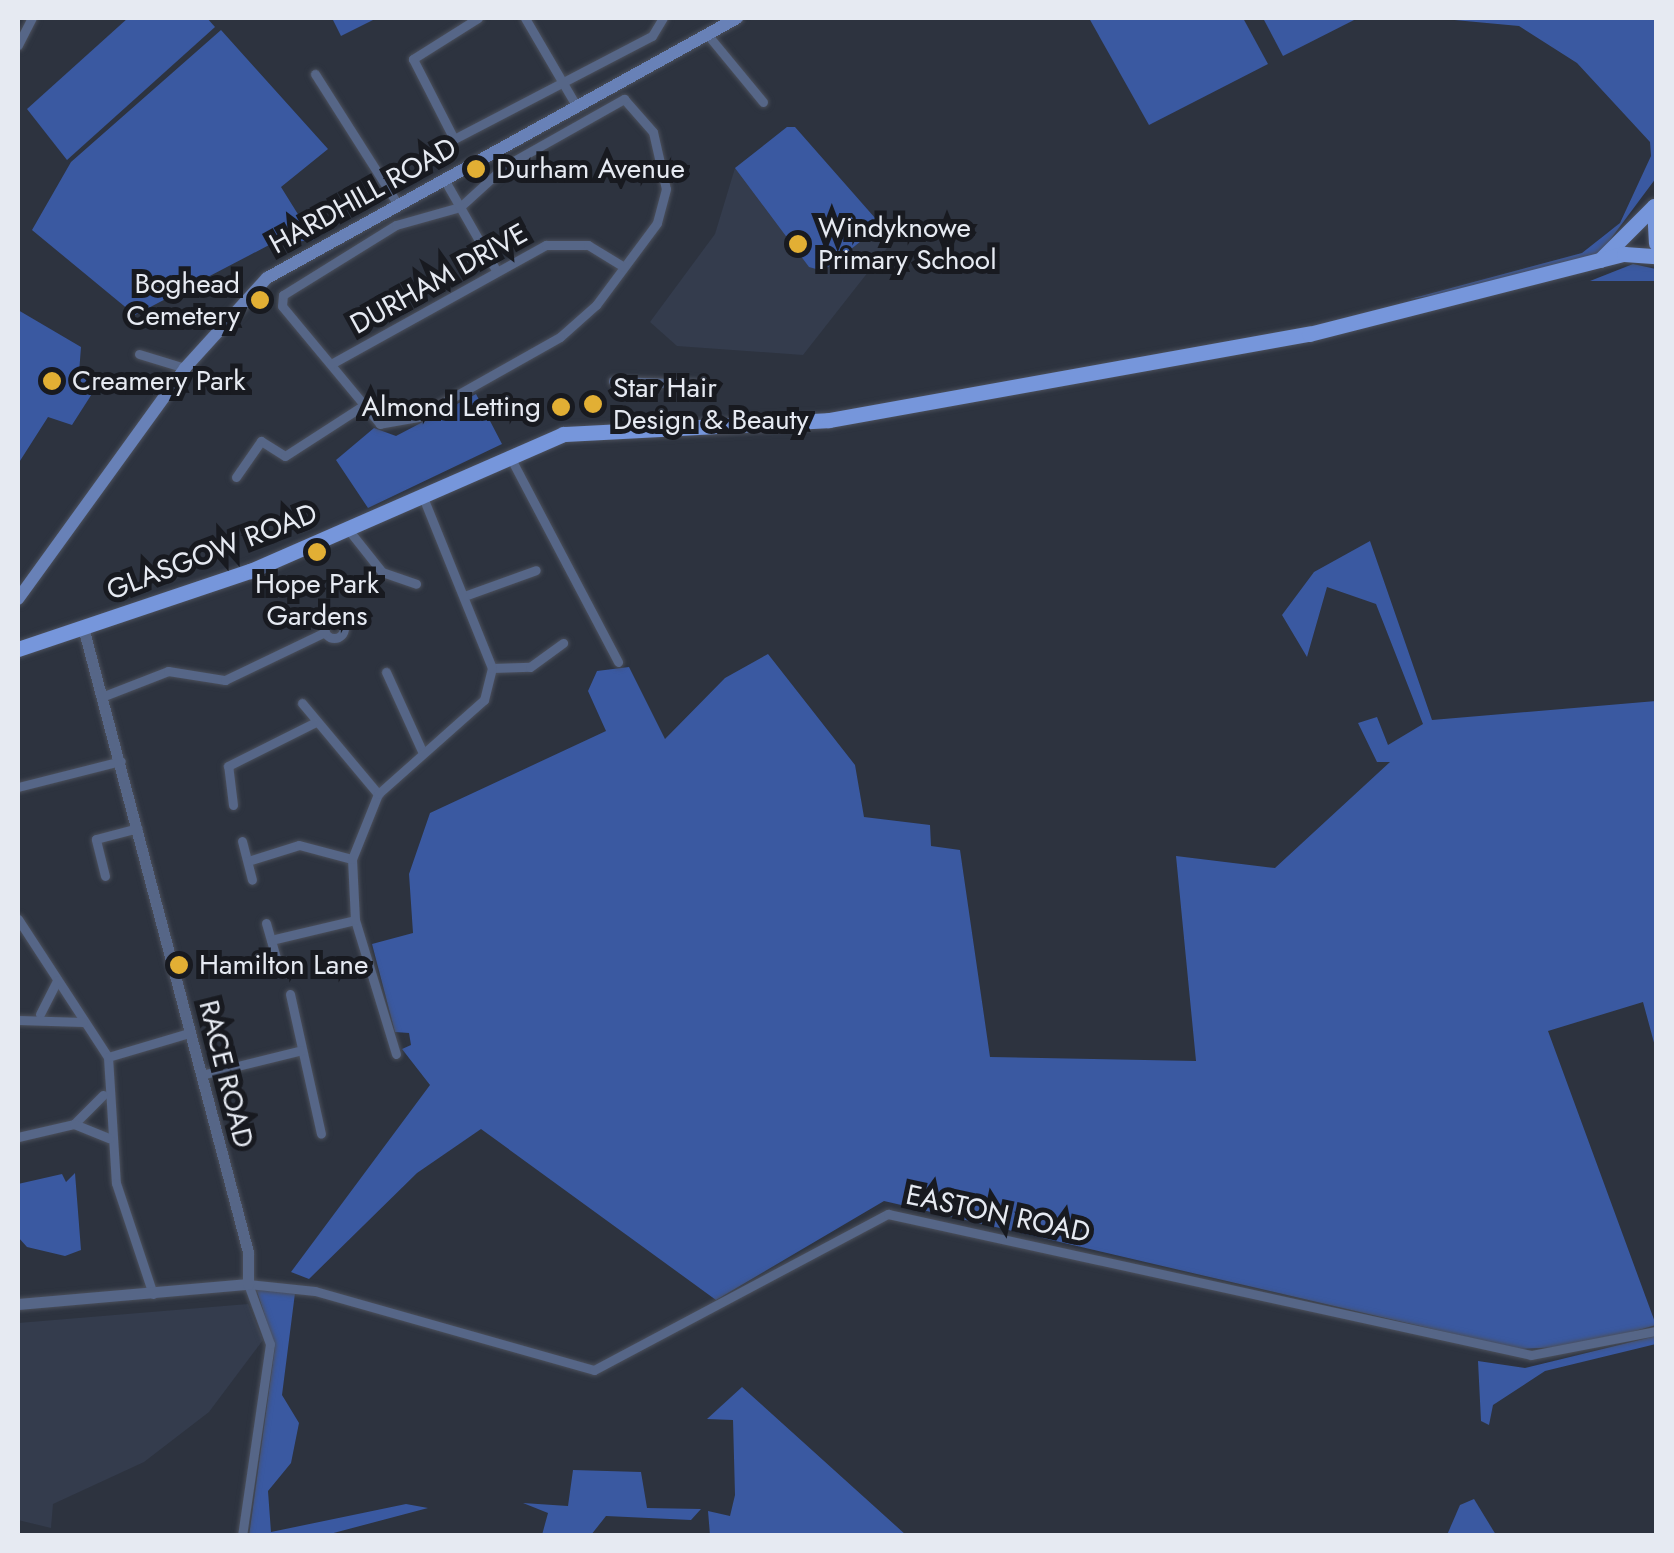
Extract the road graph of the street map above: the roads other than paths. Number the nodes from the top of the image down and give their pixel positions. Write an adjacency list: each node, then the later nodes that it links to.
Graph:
1 (32, 18): 7 (street)
2 (478, 18): 9 (street)
3 (525, 18): 9 (street)
4 (737, 18): 6 (main road, HARDHILL ROAD)
5 (664, 21): 9 (street)
6 (707, 34): 10 (street); 11 (main road, HARDHILL ROAD)
7 (18, 45)
8 (316, 74): 13 (street)
9 (564, 84): 11 (street)
10 (763, 102)
11 (577, 107): 12 (main road, HARDHILL ROAD)
12 (444, 179): 13 (main road, HARDHILL ROAD); 15 (street)
13 (398, 204): 23 (main road, HARDHILL ROAD)
14 (1655, 204): 16 (main road); 18 (main road)
15 (460, 207): 19 (street); 20 (street); 22 (street)
16 (1656, 243)
17 (1656, 256): 18 (main road, GLASGOW ROAD)
18 (1597, 262): 27 (main road, GLASGOW ROAD)
19 (624, 267): 20 (street, DURHAM DRIVE); 26 (street)
20 (496, 270): 22 (street, DURHAM DRIVE)
21 (139, 354): 23 (street)
22 (331, 364): 26 (street)
23 (185, 368): 34 (main road, HARDHILL ROAD)
24 (613, 381): 25 (street)
25 (700, 384)
26 (364, 405): 28 (street)
27 (508, 452): 29 (main road, GLASGOW ROAD); 39 (street)
28 (236, 477)
29 (422, 494): 30 (main road, GLASGOW ROAD); 33 (street)
30 (347, 528): 32 (street); 35 (main road, GLASGOW ROAD)
31 (536, 570): 33 (street)
32 (416, 584)
33 (467, 595): 40 (street)
34 (18, 599)
35 (83, 627): 38 (main road, GLASGOW ROAD); 42 (street, RACE ROAD)
36 (325, 632): 42 (street)
37 (563, 643): 40 (street)
38 (18, 649)
39 (618, 662)
40 (492, 668): 45 (street)
41 (386, 672): 45 (street)
42 (104, 696): 46 (street, RACE ROAD)
43 (302, 703): 44 (street)
44 (314, 723): 48 (street); 49 (street)
45 (422, 751): 48 (street)
46 (120, 760): 47 (street); 50 (street, RACE ROAD)
47 (18, 787)
48 (378, 794): 52 (street)
49 (233, 805)
50 (138, 828): 54 (street); 66 (street, RACE ROAD)
51 (242, 841): 53 (street)
52 (352, 858): 53 (street); 57 (street)
53 (248, 861): 55 (street)
54 (104, 876)
55 (252, 880)
56 (18, 920): 61 (street)
57 (355, 920): 59 (street); 68 (street)
58 (266, 923): 59 (street)
59 (271, 940): 60 (street)
60 (276, 958)
61 (57, 980): 63 (street); 65 (street)
62 (290, 994): 67 (street)
63 (40, 1014): 64 (street); 65 (street)
64 (18, 1020)
65 (86, 1023): 69 (street)
66 (189, 1033): 69 (street); 70 (street, RACE ROAD)
67 (302, 1050): 70 (street); 73 (street)
68 (396, 1054)
69 (108, 1056): 71 (street)
70 (201, 1075): 76 (street, RACE ROAD)
71 (104, 1094): 72 (street); 75 (street)
72 (74, 1124): 74 (street); 75 (street)
73 (321, 1134)
74 (18, 1137)
75 (109, 1138): 77 (street)
76 (248, 1284): 77 (street); 79 (street, EASTON ROAD); 80 (street, RACE ROAD)
77 (154, 1294): 78 (street)
78 (18, 1304)
79 (1656, 1331)
80 (242, 1536)

